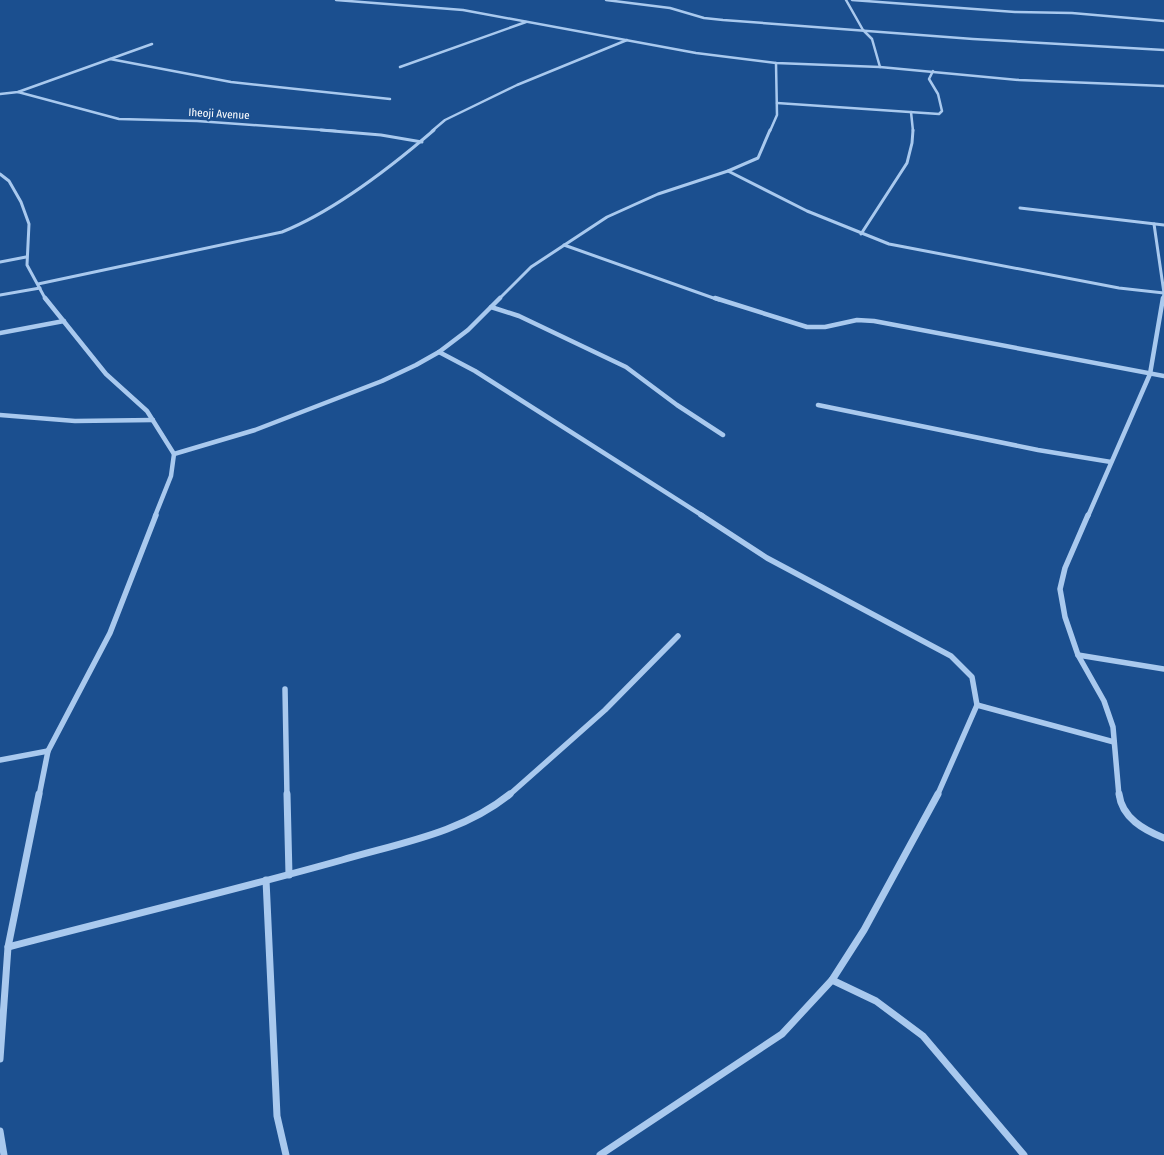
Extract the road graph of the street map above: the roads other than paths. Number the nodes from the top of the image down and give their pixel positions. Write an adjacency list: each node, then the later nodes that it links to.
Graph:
1 (336, 0): 6 (street)
2 (606, 0): 7 (street)
3 (846, 0): 7 (street)
4 (852, 0): 5 (street)
5 (1163, 21)
6 (526, 22): 8 (street); 13 (street)
7 (863, 30): 10 (street); 14 (street)
8 (627, 40): 12 (street); 22 (street)
9 (152, 44): 11 (street)
10 (1164, 50)
11 (110, 59): 17 (street); 19 (street)
12 (776, 63): 14 (street); 20 (street)
13 (400, 67)
14 (880, 67): 15 (street)
15 (933, 71): 16 (street); 21 (street)
16 (1164, 86)
17 (18, 92): 18 (street); 22 (street, Iheoji Avenue)
18 (0, 94)
19 (390, 99)
20 (777, 103): 21 (street); 23 (street)
21 (911, 112): 28 (street)
22 (422, 142): 32 (street)
23 (728, 171): 28 (street); 29 (street)
24 (0, 174): 30 (street)
25 (1020, 208): 26 (street)
26 (1154, 224): 27 (street); 33 (street)
27 (1164, 226)
28 (860, 234): 33 (street)
29 (564, 245): 35 (street); 39 (street)
30 (26, 257): 31 (street); 32 (street)
31 (0, 262)
32 (39, 286): 34 (street); 36 (street)
33 (1164, 293): 39 (street)
34 (0, 295)
35 (491, 308): 38 (street); 44 (street)
36 (64, 321): 37 (street); 43 (street)
37 (0, 333)
38 (439, 352): 45 (street); 51 (street)
39 (1150, 374): 40 (street); 46 (street)
40 (1164, 376)
41 (818, 405): 46 (street)
42 (1, 416): 43 (street)
43 (153, 420): 45 (street)
44 (723, 435)
45 (174, 454): 53 (street)
46 (1111, 462): 48 (street)
47 (678, 636): 56 (street)
48 (1078, 655): 49 (street); 52 (street)
49 (1164, 669)
50 (285, 689): 56 (street)
51 (977, 705): 52 (street); 59 (street)
52 (1114, 742): 55 (street)
53 (48, 751): 54 (street); 58 (street)
54 (0, 760)
55 (1164, 838)
56 (289, 875): 57 (street)
57 (266, 880): 58 (street); 63 (street)
58 (8, 947): 60 (street)
59 (832, 980): 64 (street); 65 (street)
60 (0, 1060)
61 (0, 1131): 62 (street)
62 (4, 1155)
63 (286, 1155)
64 (600, 1155)
65 (1024, 1155)

